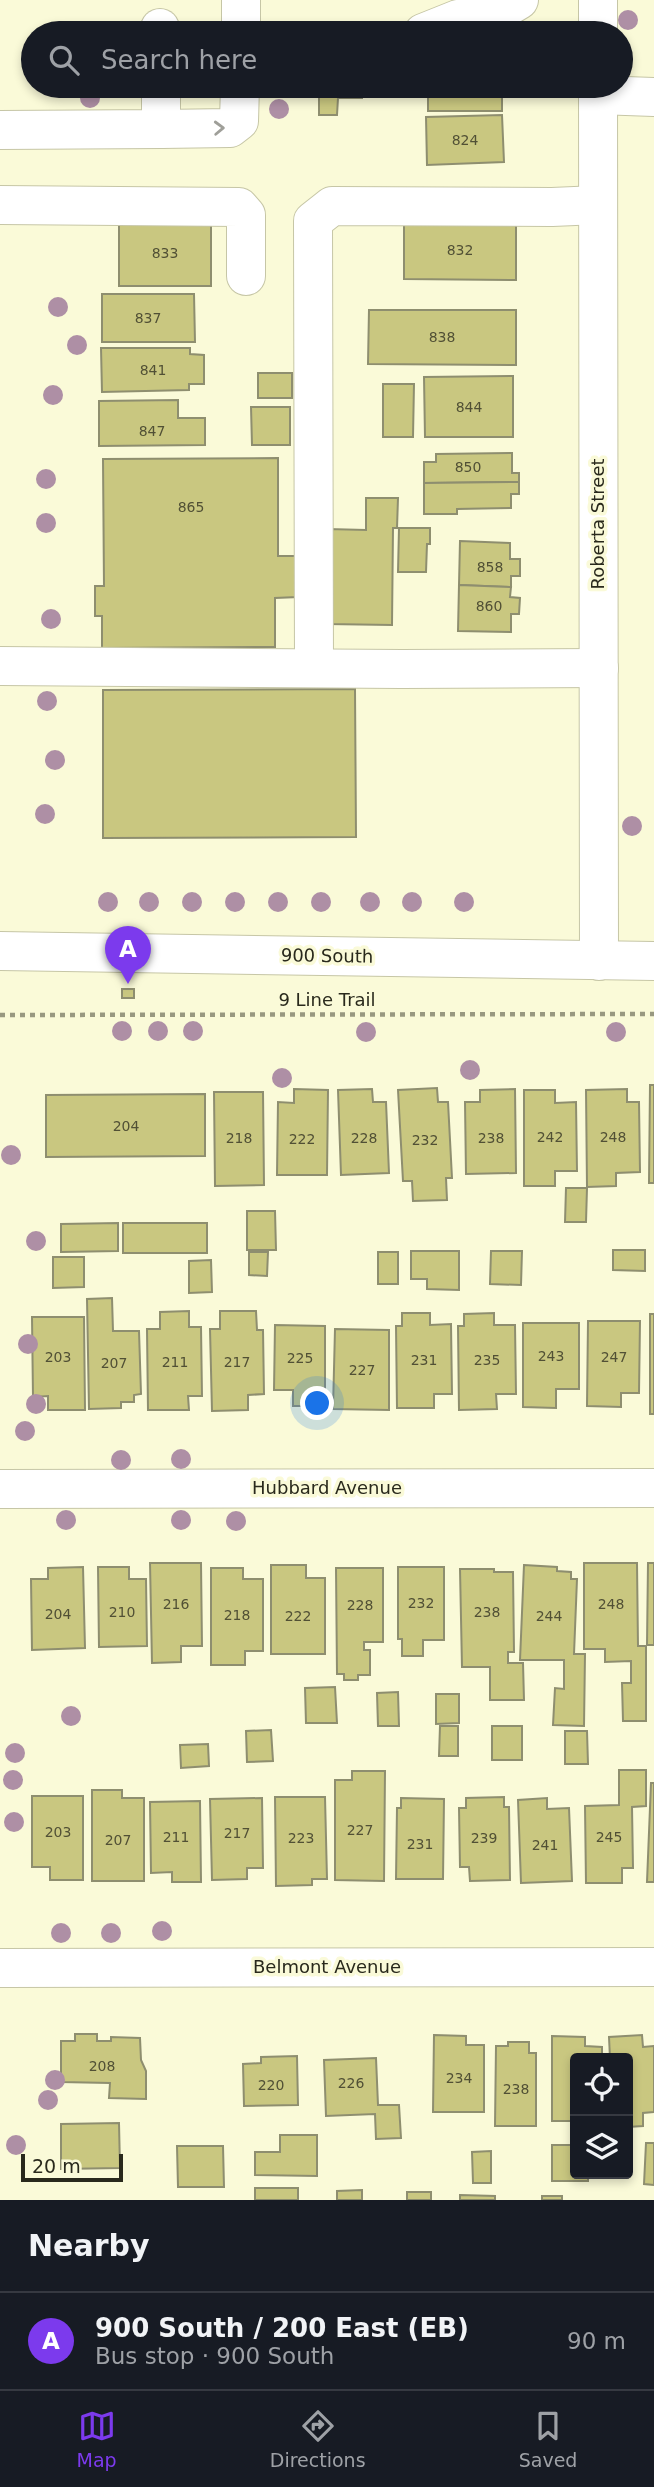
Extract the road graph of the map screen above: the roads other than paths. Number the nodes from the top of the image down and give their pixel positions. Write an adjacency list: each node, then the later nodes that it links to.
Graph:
1 (241, 0): 4 (street)
2 (519, 0): 5 (street)
3 (598, 0): 6 (street)
4 (241, 21)
5 (453, 21)
6 (598, 21)
7 (633, 95): 8 (street)
8 (654, 97)
9 (161, 98): 12 (street)
10 (240, 98): 12 (street, one-way to 10)
11 (598, 98): 15 (street, Roberta Street)
12 (161, 129): 13 (street)
13 (0, 130)
14 (0, 205): 16 (street)
15 (598, 205): 18 (street); 19 (street, Roberta Street)
16 (246, 275)
17 (0, 666): 18 (street)
18 (314, 667): 19 (street)
19 (599, 668): 21 (street, Roberta Street)
20 (0, 951): 21 (street, 900 South)
21 (599, 961): 22 (street, 900 South)
22 (654, 961)
23 (654, 1488): 24 (street, Hubbard Avenue)
24 (0, 1489)
25 (654, 1967): 26 (street, Belmont Avenue)
26 (0, 1968)

